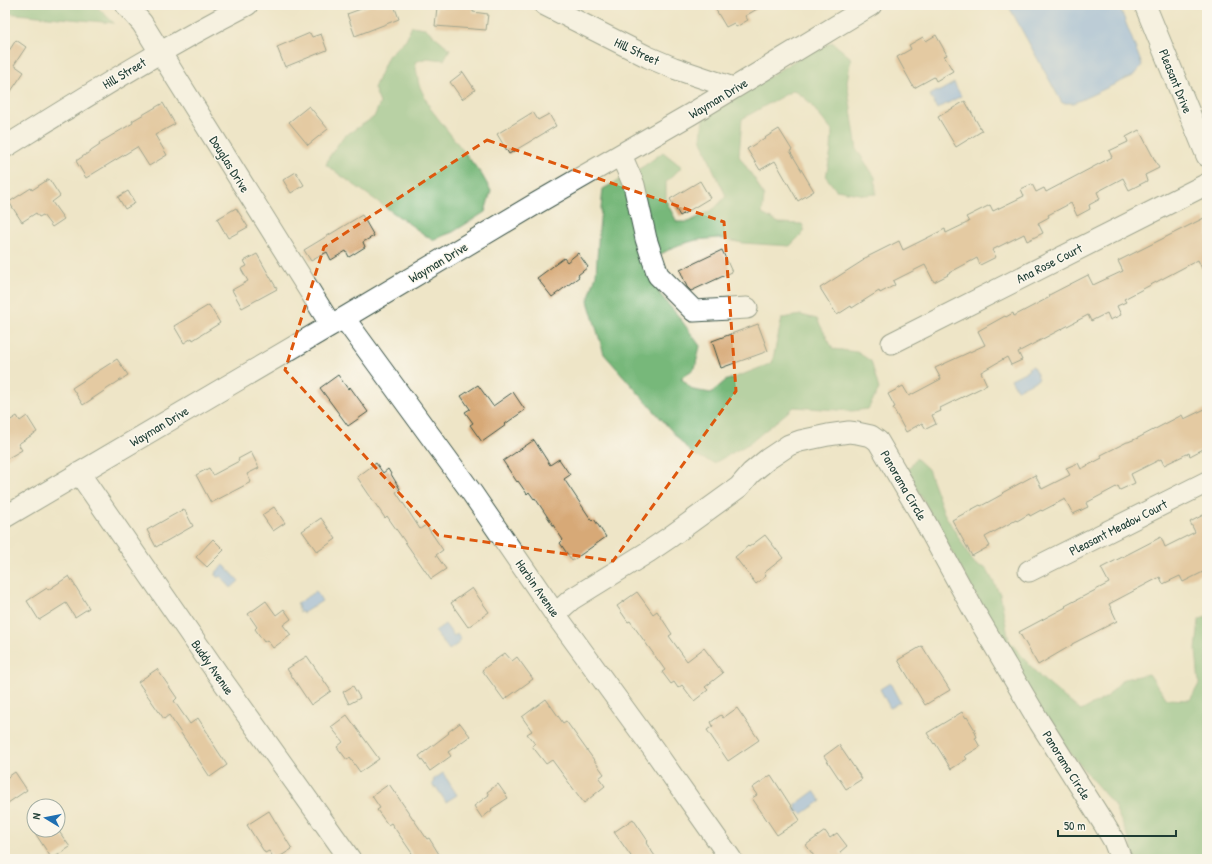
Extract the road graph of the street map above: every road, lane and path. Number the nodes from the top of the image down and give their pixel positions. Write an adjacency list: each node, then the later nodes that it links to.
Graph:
1 (126, 5): 6 (street, Douglas Drive)
2 (247, 5): 6 (street, Hill Street)
3 (545, 5): 7 (street, Hill Street)
4 (871, 5): 7 (street, Wayman Drive)
5 (1145, 5): 10 (street, Pleasant Drive)
6 (160, 52): 8 (street, Hill Street); 13 (street, Douglas Drive)
7 (733, 88): 9 (street, Wayman Drive)
8 (5, 148)
9 (621, 155): 12 (street); 13 (street, Wayman Drive)
10 (1207, 156)
11 (1207, 184): 14 (street, Ana Rose Court)
12 (747, 308)
13 (338, 321): 15 (street, Wayman Drive); 19 (street, Harbin Avenue)
14 (892, 343)
15 (79, 473): 17 (street, Wayman Drive); 20 (street, Buddy Avenue)
16 (1207, 482): 18 (street, Pleasant Meadow Court)
17 (5, 517)
18 (1030, 571)
19 (556, 614): 21 (street, Harbin Avenue); 22 (street, Panorama Circle)
20 (350, 859)
21 (731, 859)
22 (1121, 859)

